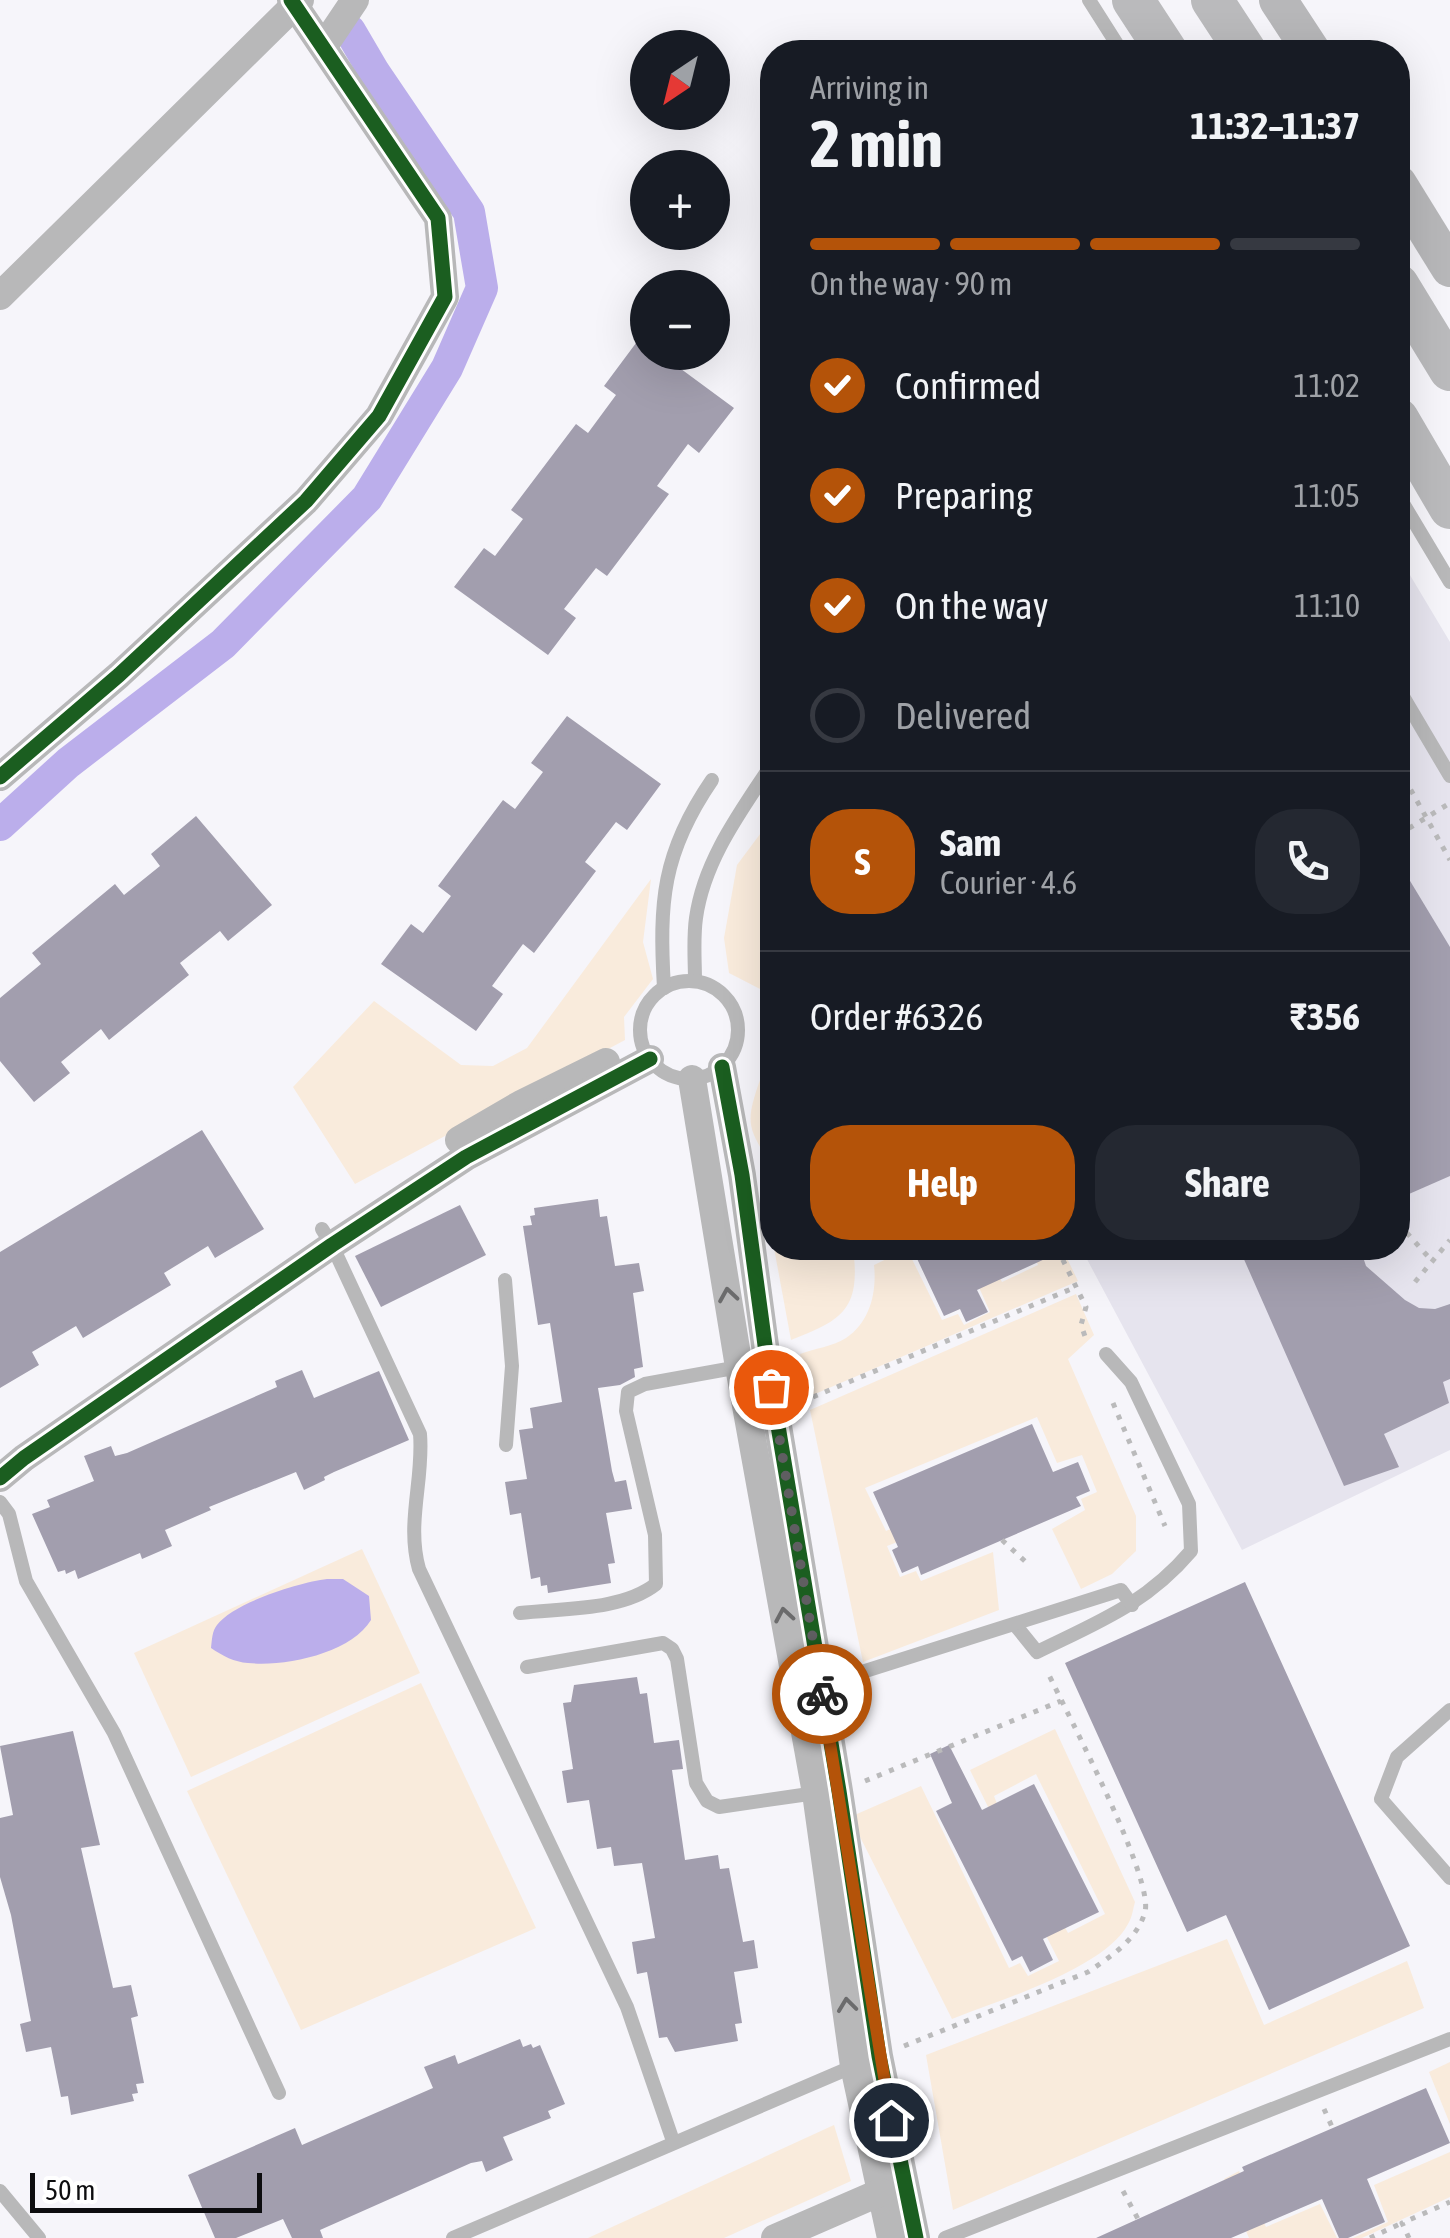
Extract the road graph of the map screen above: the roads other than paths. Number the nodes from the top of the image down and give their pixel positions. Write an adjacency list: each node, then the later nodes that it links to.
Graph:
1 (354, 0): 11 (street)
2 (1089, 0): 7 (lane)
3 (1133, 0): 8 (main road)
4 (1212, 0): 9 (main road)
5 (1278, 0): 10 (street)
6 (296, 1): 11 (street); 14 (street)
7 (1114, 40)
8 (1158, 40)
9 (1238, 40)
10 (1304, 40)
11 (324, 46): 22 (street)
12 (1410, 203): 13 (street)
13 (1450, 268)
14 (0, 296)
15 (1410, 305): 16 (main road)
16 (1450, 370)
17 (1410, 474): 18 (main road)
18 (1419, 515): 19 (lane)
19 (1450, 582)
20 (1410, 708): 21 (lane)
21 (1450, 776)
22 (0, 777)
23 (712, 780): 26 (lane)
24 (760, 782): 25 (lane)
25 (695, 982): 26 (lane); 28 (lane)
26 (664, 988): 27 (lane)
27 (646, 1052): 29 (lane); 30 (street)
28 (722, 1067): 29 (lane); 32 (street)
29 (692, 1079): 34 (street, one-way to 29)
30 (327, 1237): 36 (street); 37 (street); 50 (lane)
31 (505, 1280): 35 (lane)
32 (766, 1349): 34 (street); 43 (street)
33 (1106, 1354): 39 (lane)
34 (738, 1361): 40 (lane); 43 (street, one-way to 34)
35 (506, 1446)
36 (0, 1455)
37 (0, 1478)
38 (0, 1502): 49 (lane)
39 (1132, 1605): 41 (lane); 41 (lane)
40 (520, 1613)
41 (1016, 1626): 43 (lane)
42 (527, 1667): 45 (lane)
43 (808, 1688): 45 (street)
44 (1450, 1710): 46 (lane)
45 (827, 1792): 48 (street)
46 (1450, 1878)
47 (1450, 2039): 58 (lane)
48 (867, 2061): 50 (lane); 52 (street); 57 (street)
49 (279, 2094)
50 (673, 2141): 54 (lane)
51 (0, 2192): 53 (lane)
52 (881, 2192): 55 (street); 56 (street)
53 (39, 2238)
54 (453, 2238)
55 (775, 2238)
56 (892, 2238)
57 (916, 2238)
58 (945, 2238)

